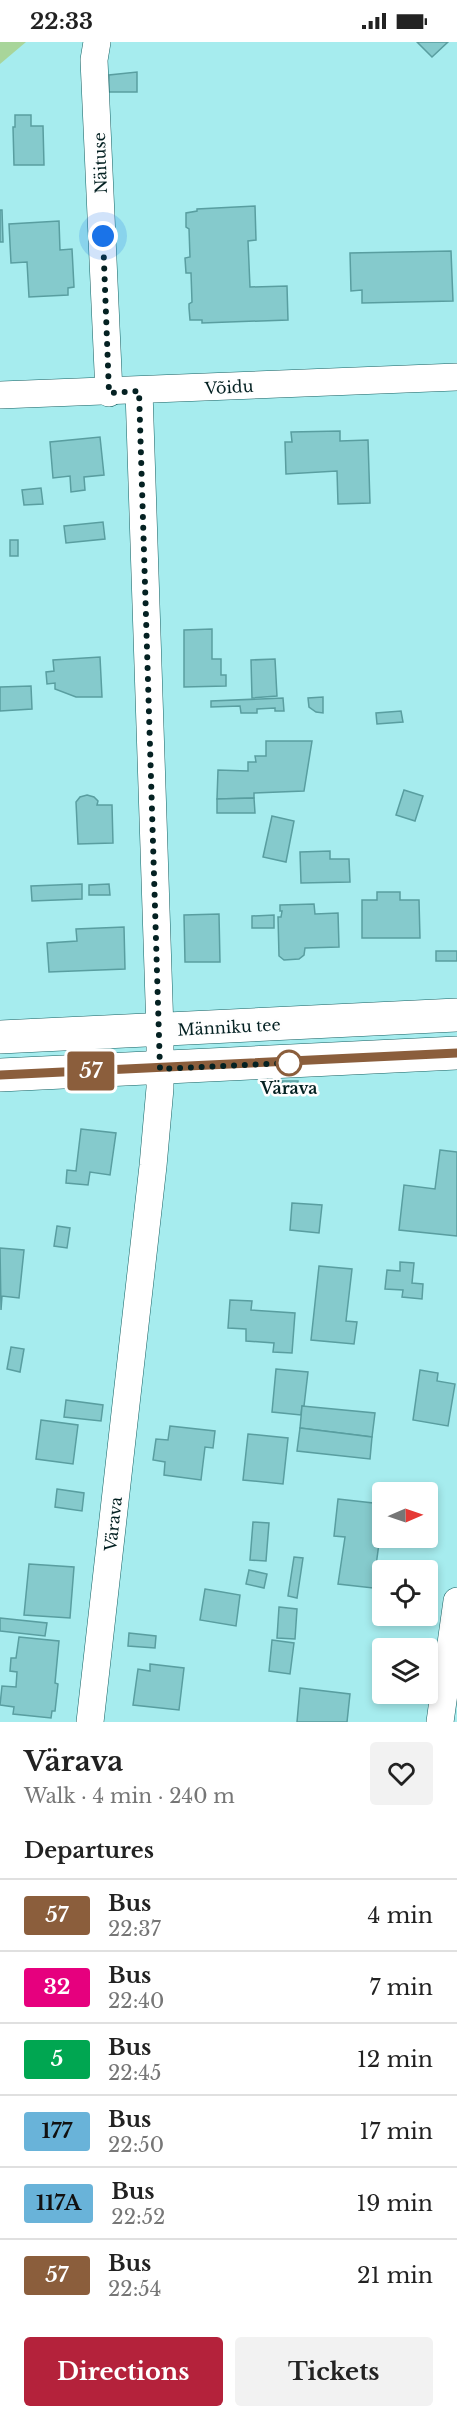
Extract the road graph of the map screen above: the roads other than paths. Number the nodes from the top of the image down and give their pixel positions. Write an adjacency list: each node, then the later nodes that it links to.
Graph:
1 (97, 42): 4 (street, Näituse)
2 (457, 377): 3 (street, Võidu)
3 (139, 391): 4 (street, Võidu); 7 (street, Värava)
4 (109, 393): 5 (street, Võidu)
5 (0, 395)
6 (457, 1015): 7 (street, Männiku tee)
7 (160, 1031): 8 (street, Männiku tee); 10 (street, Värava)
8 (0, 1037)
9 (457, 1053): 10 (street)
10 (160, 1069): 11 (street); 13 (street, Värava)
11 (0, 1075)
12 (457, 1601): 14 (street)
13 (90, 1722)
14 (440, 1722)

